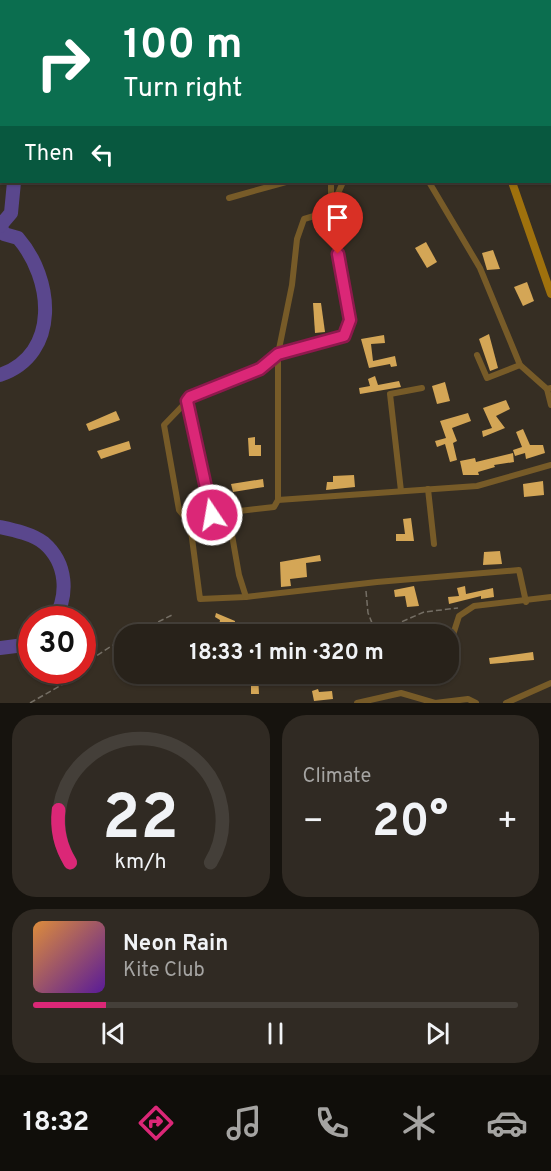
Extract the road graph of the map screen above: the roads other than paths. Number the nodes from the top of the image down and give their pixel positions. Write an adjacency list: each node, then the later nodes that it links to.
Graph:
1 (282, 183): 6 (street)
2 (331, 183): 7 (street)
3 (343, 183): 7 (street)
4 (430, 183): 11 (street)
5 (512, 183): 8 (main road)
6 (229, 198)
7 (331, 211): 9 (street); 9 (street)
8 (551, 294)
9 (278, 354): 14 (street); 19 (street)
10 (477, 355): 11 (street)
11 (520, 365): 13 (street)
12 (422, 388): 18 (street)
13 (549, 388): 15 (street)
14 (187, 401): 20 (street); 22 (street)
15 (551, 405)
16 (551, 465): 17 (street)
17 (428, 489): 18 (street); 21 (street)
18 (401, 491): 19 (street)
19 (278, 500): 20 (street)
20 (229, 518): 22 (street)
21 (434, 544)
22 (246, 597): 24 (street)
23 (551, 597): 24 (street)
24 (526, 602): 25 (street)
25 (456, 624)
26 (551, 683): 29 (street)
27 (357, 703): 28 (street)
28 (476, 703)
29 (506, 703)

